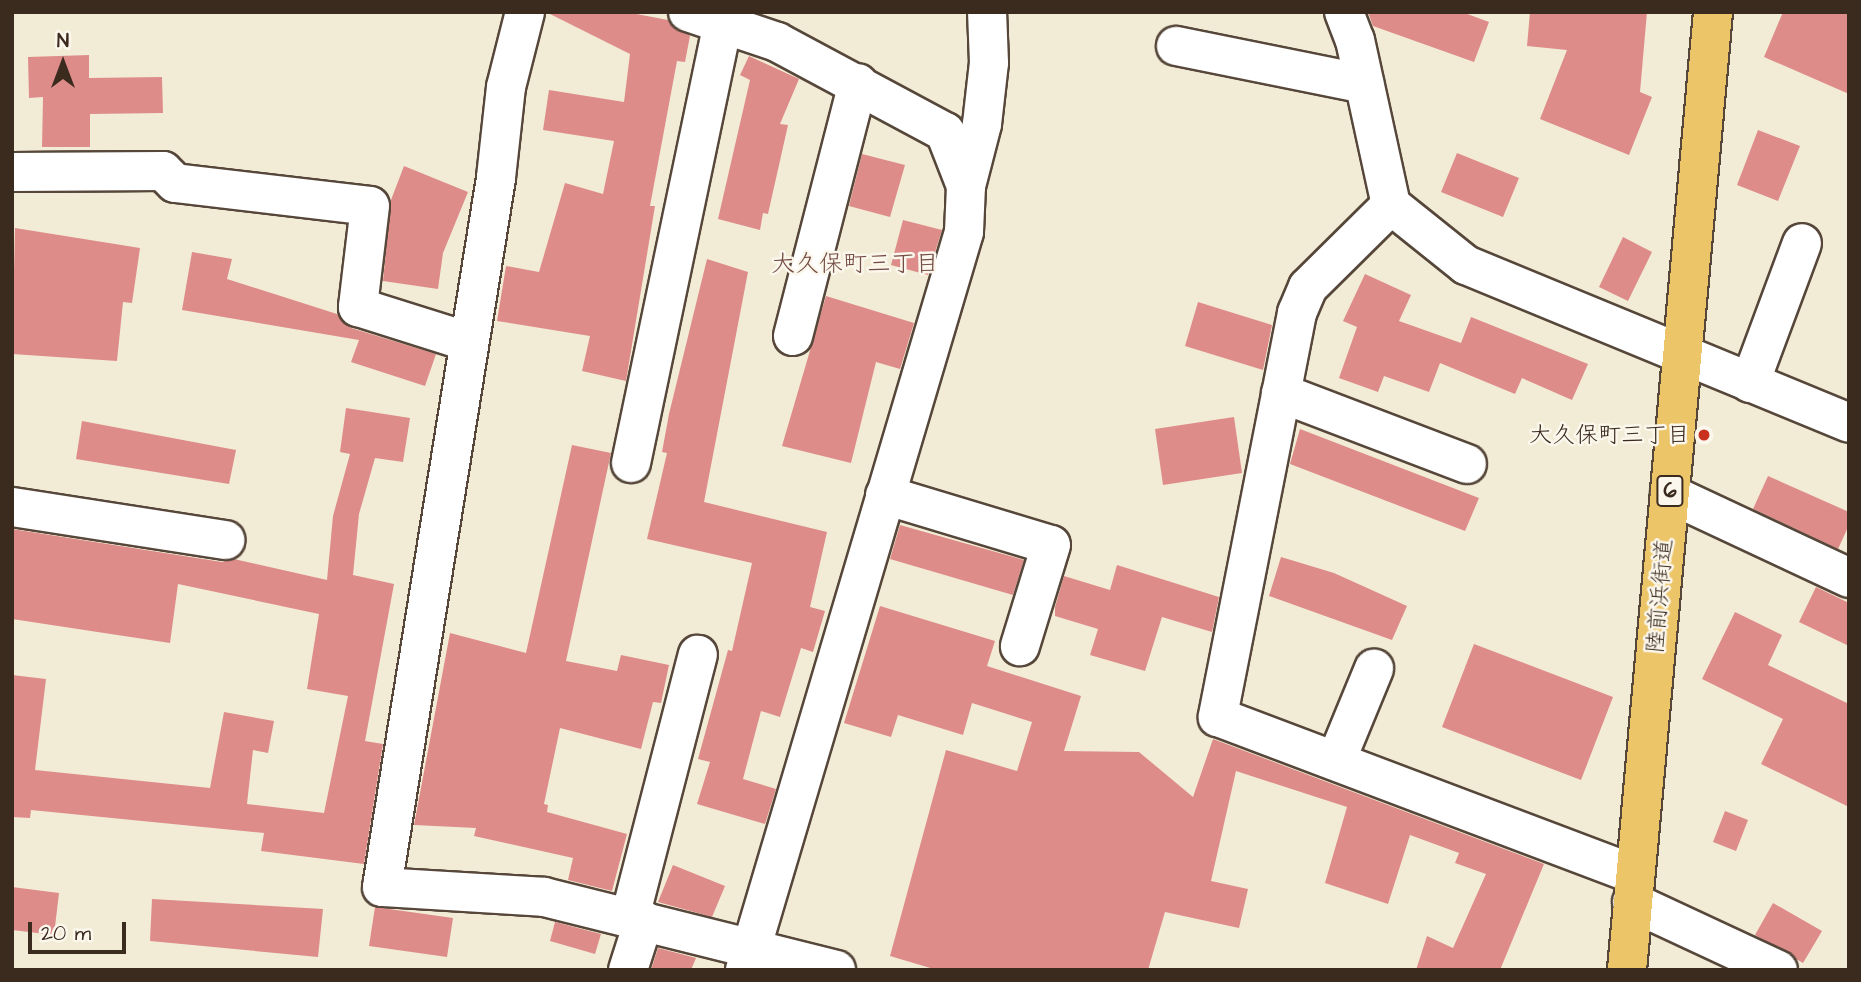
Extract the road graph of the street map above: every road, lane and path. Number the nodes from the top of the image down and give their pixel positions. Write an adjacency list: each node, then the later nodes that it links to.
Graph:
1 (525, 12): 14 (street)
2 (987, 12): 10 (street)
3 (1344, 12): 8 (street)
4 (1713, 12): 15 (highway, 陸前浜街道 / 6)
5 (706, 18): 7 (street); 19 (street)
6 (1176, 46): 8 (street)
7 (858, 83): 10 (street); 13 (street)
8 (1364, 84): 11 (street)
9 (12, 172): 14 (street)
10 (967, 186): 22 (street)
11 (1391, 205): 15 (street); 17 (street)
12 (1802, 243): 16 (street)
13 (793, 336)
14 (469, 342): 31 (street)
15 (1684, 353): 16 (street); 21 (highway, 陸前浜街道 / 6)
16 (1751, 383): 18 (street)
17 (1282, 393): 20 (street); 29 (street)
18 (1849, 423)
19 (631, 463)
20 (1467, 464)
21 (1670, 494): 25 (street); 30 (highway, 陸前浜街道 / 6)
22 (885, 495): 26 (street); 32 (street)
23 (12, 508): 24 (street)
24 (225, 540)
25 (1849, 578)
26 (1020, 646)
27 (698, 655): 31 (street)
28 (1374, 669): 29 (street)
29 (1336, 761): 30 (street)
30 (1633, 888): 35 (highway, 陸前浜街道 / 6); 36 (street)
31 (636, 919): 32 (street); 33 (street)
32 (749, 959): 34 (street)
33 (628, 970)
34 (836, 970)
35 (1627, 970)
36 (1778, 970)

